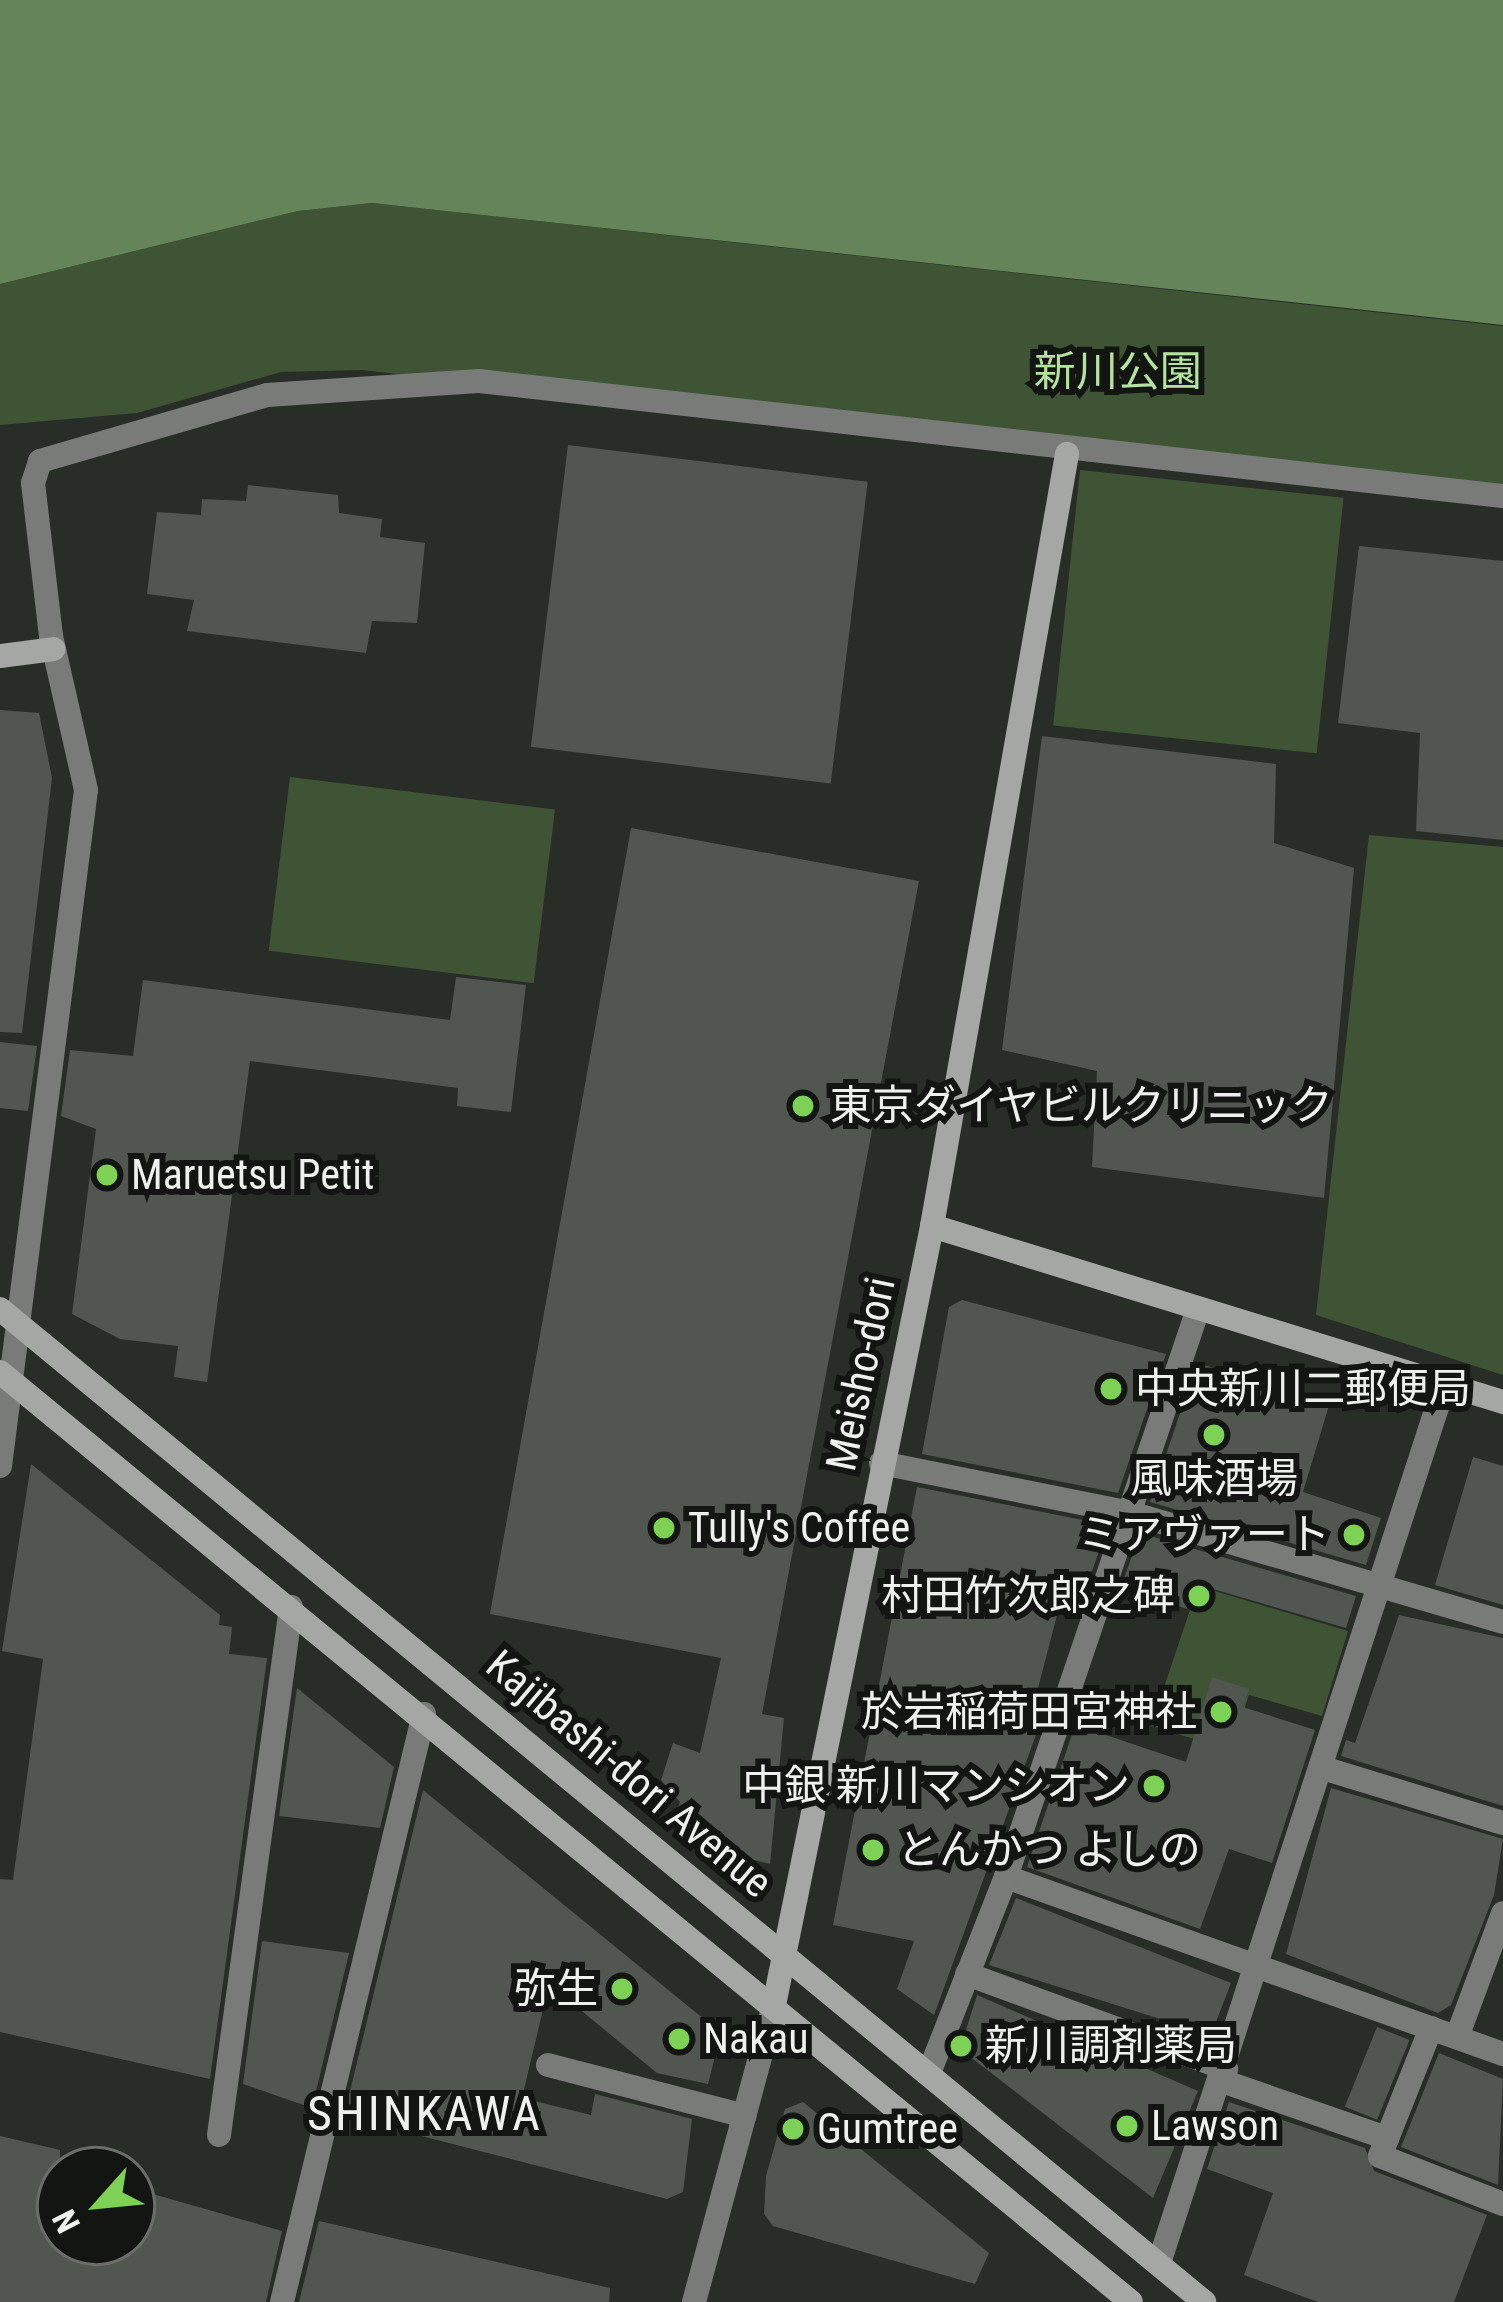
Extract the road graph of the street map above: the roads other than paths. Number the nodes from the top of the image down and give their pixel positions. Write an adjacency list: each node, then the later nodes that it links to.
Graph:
1 (1067, 454): 2 (street); 3 (street); 5 (street, Meisho-dori)
2 (1503, 496)
3 (54, 649): 4 (street); 7 (street)
4 (0, 656)
5 (932, 1226): 6 (street); 11 (street, Meisho-dori)
6 (1198, 1310): 9 (street); 13 (street)
7 (9, 1316): 8 (street); 22 (street, Kajibashi-dori Avenue)
8 (5, 1376): 12 (street); 15 (street, Kajibashi-dori Avenue)
9 (1445, 1383): 10 (street); 14 (street)
10 (1503, 1402)
11 (881, 1463): 13 (street); 22 (street, Meisho-dori)
12 (0, 1466)
13 (1127, 1512): 14 (street); 20 (street)
14 (1382, 1587): 16 (street); 18 (street)
15 (291, 1607): 17 (street, Kajibashi-dori Avenue); 33 (street)
16 (1503, 1622)
17 (424, 1714): 25 (street, Kajibashi-dori Avenue); 37 (street)
18 (1326, 1769): 19 (street); 23 (street)
19 (1503, 1823)
20 (1006, 1877): 23 (street); 24 (street)
21 (1503, 1913): 27 (street)
22 (784, 1954): 25 (street, Meisho-dori); 30 (street, Kajibashi-dori Avenue)
23 (1261, 1968): 26 (street); 31 (street)
24 (967, 1974): 30 (street); 31 (street)
25 (775, 2005): 32 (street, Meisho-dori); 39 (street, Kajibashi-dori Avenue)
26 (1430, 2028): 27 (street); 34 (street)
27 (1457, 2037): 28 (street)
28 (1503, 2054)
29 (548, 2065): 32 (street)
30 (929, 2073): 36 (street, Kajibashi-dori Avenue)
31 (1224, 2075): 34 (street); 36 (street)
32 (745, 2116): 38 (street, Meisho-dori)
33 (219, 2135)
34 (1387, 2138): 35 (street)
35 (1503, 2204)
36 (1159, 2263): 40 (street, Kajibashi-dori Avenue)
37 (282, 2302)
38 (694, 2302)
39 (1131, 2302)
40 (1204, 2302)

